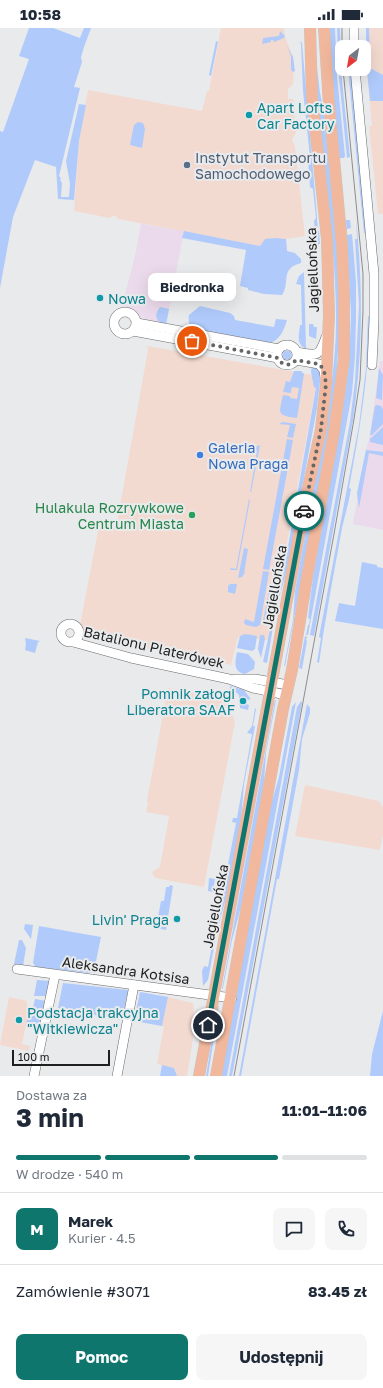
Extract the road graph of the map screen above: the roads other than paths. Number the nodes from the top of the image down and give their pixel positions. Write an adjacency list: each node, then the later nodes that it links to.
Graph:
1 (310, 28): 7 (main road, Jagiellońska)
2 (324, 28): 14 (main road)
3 (354, 28): 4 (street)
4 (354, 40)
5 (356, 76): 10 (street)
6 (135, 327): 8 (street)
7 (328, 332): 9 (street); 11 (main road, Jagiellońska)
8 (278, 353): 9 (street); 9 (street)
9 (297, 356): 11 (street)
10 (372, 365)
11 (326, 384): 13 (main road, Jagiellońska)
12 (73, 642): 13 (street, Batalionu Platerówek)
13 (271, 687): 14 (street, Batalionu Platerówek); 18 (main road, Jagiellońska)
14 (287, 690): 19 (main road)
15 (17, 969): 16 (street, Aleksandra Kotsisa)
16 (55, 975): 17 (street, Aleksandra Kotsisa); 20 (street)
17 (134, 985): 18 (street, Aleksandra Kotsisa); 21 (street)
18 (213, 996): 19 (street, Aleksandra Kotsisa); 22 (main road, Jagiellońska)
19 (232, 998): 23 (main road)
20 (34, 1076)
21 (117, 1076)
22 (199, 1076)
23 (216, 1076)

